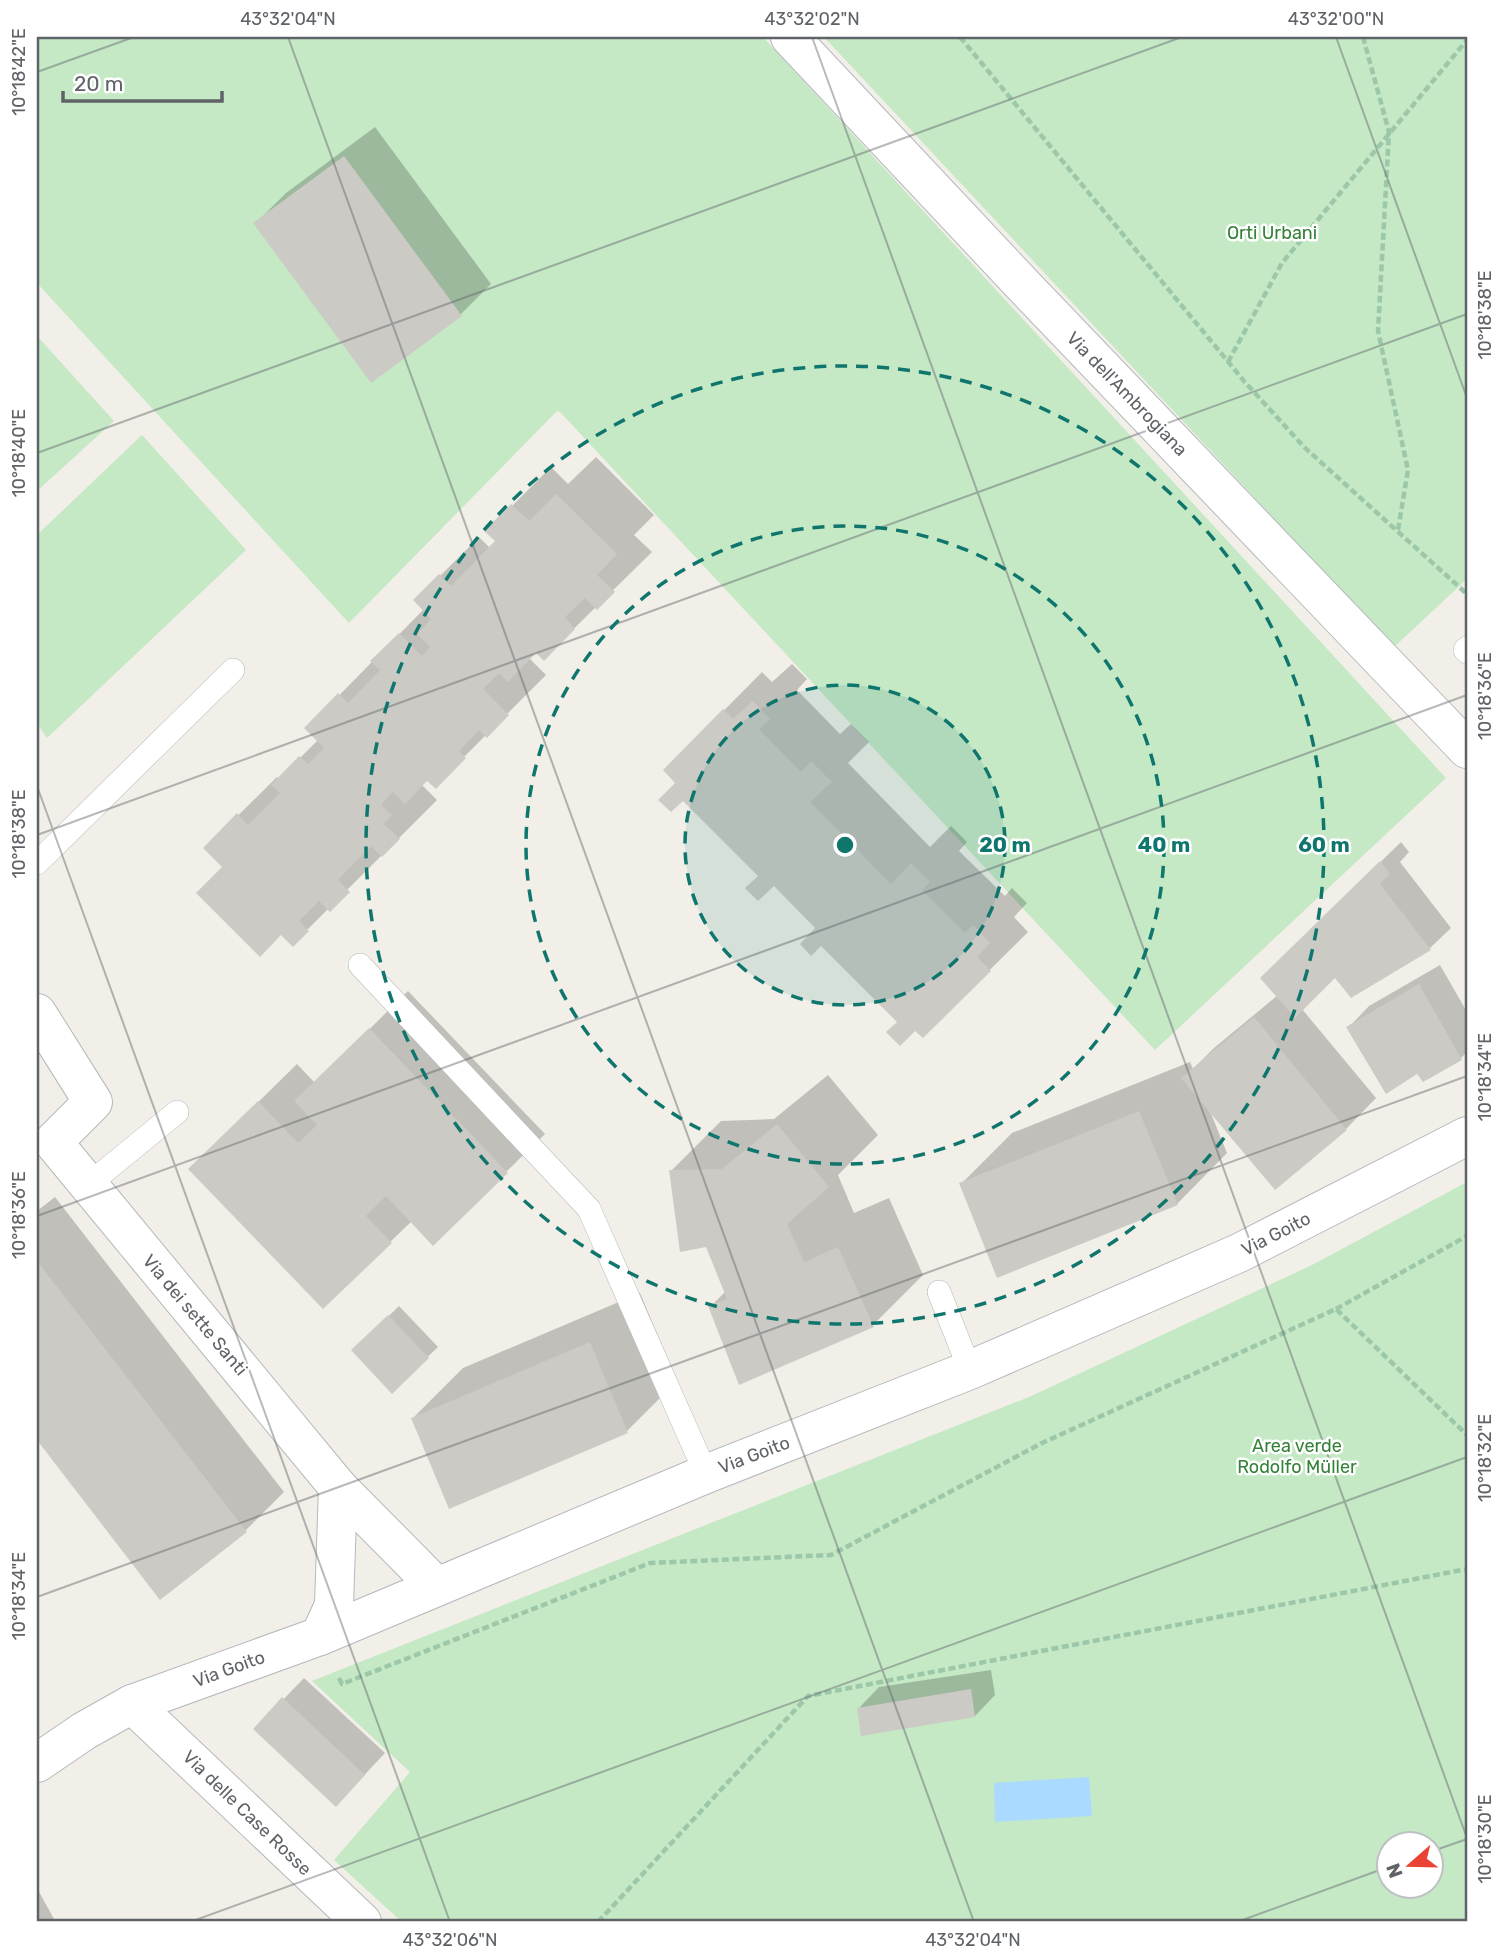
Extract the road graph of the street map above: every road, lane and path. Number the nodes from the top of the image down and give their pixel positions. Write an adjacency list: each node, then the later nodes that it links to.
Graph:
1 (790, 37): 10 (street, Via dell'Ambrogiana)
2 (960, 37): 6 (path)
3 (1363, 37): 5 (path)
4 (1467, 40): 5 (path)
5 (1390, 132): 6 (path); 7 (path)
6 (1228, 362): 7 (path)
7 (1398, 531): 8 (path)
8 (1467, 594)
9 (233, 670): 11 (lane)
10 (1467, 749)
11 (37, 863)
12 (360, 965): 23 (lane)
13 (37, 1013): 16 (street, Via dei sette Santi)
14 (177, 1112): 17 (lane)
15 (1467, 1136): 21 (street, Via Goito)
16 (45, 1145): 17 (street, Via dei sette Santi)
17 (88, 1185): 24 (street, Via dei sette Santi)
18 (1467, 1236): 20 (path)
19 (939, 1292): 21 (lane)
20 (1336, 1310): 22 (path); 27 (path)
21 (970, 1370): 23 (street, Via Goito)
22 (1467, 1436)
23 (706, 1474): 26 (street, Via Goito)
24 (338, 1487): 26 (street, Via dei sette Santi); 27 (street)
25 (1467, 1569): 31 (path)
26 (436, 1586): 27 (street, Via Goito)
27 (320, 1636): 28 (street, Via Goito)
28 (132, 1704): 29 (street, Via Goito); 30 (street, Via delle Case Rosse)
29 (37, 1763)
30 (362, 1922)
31 (598, 1922)

